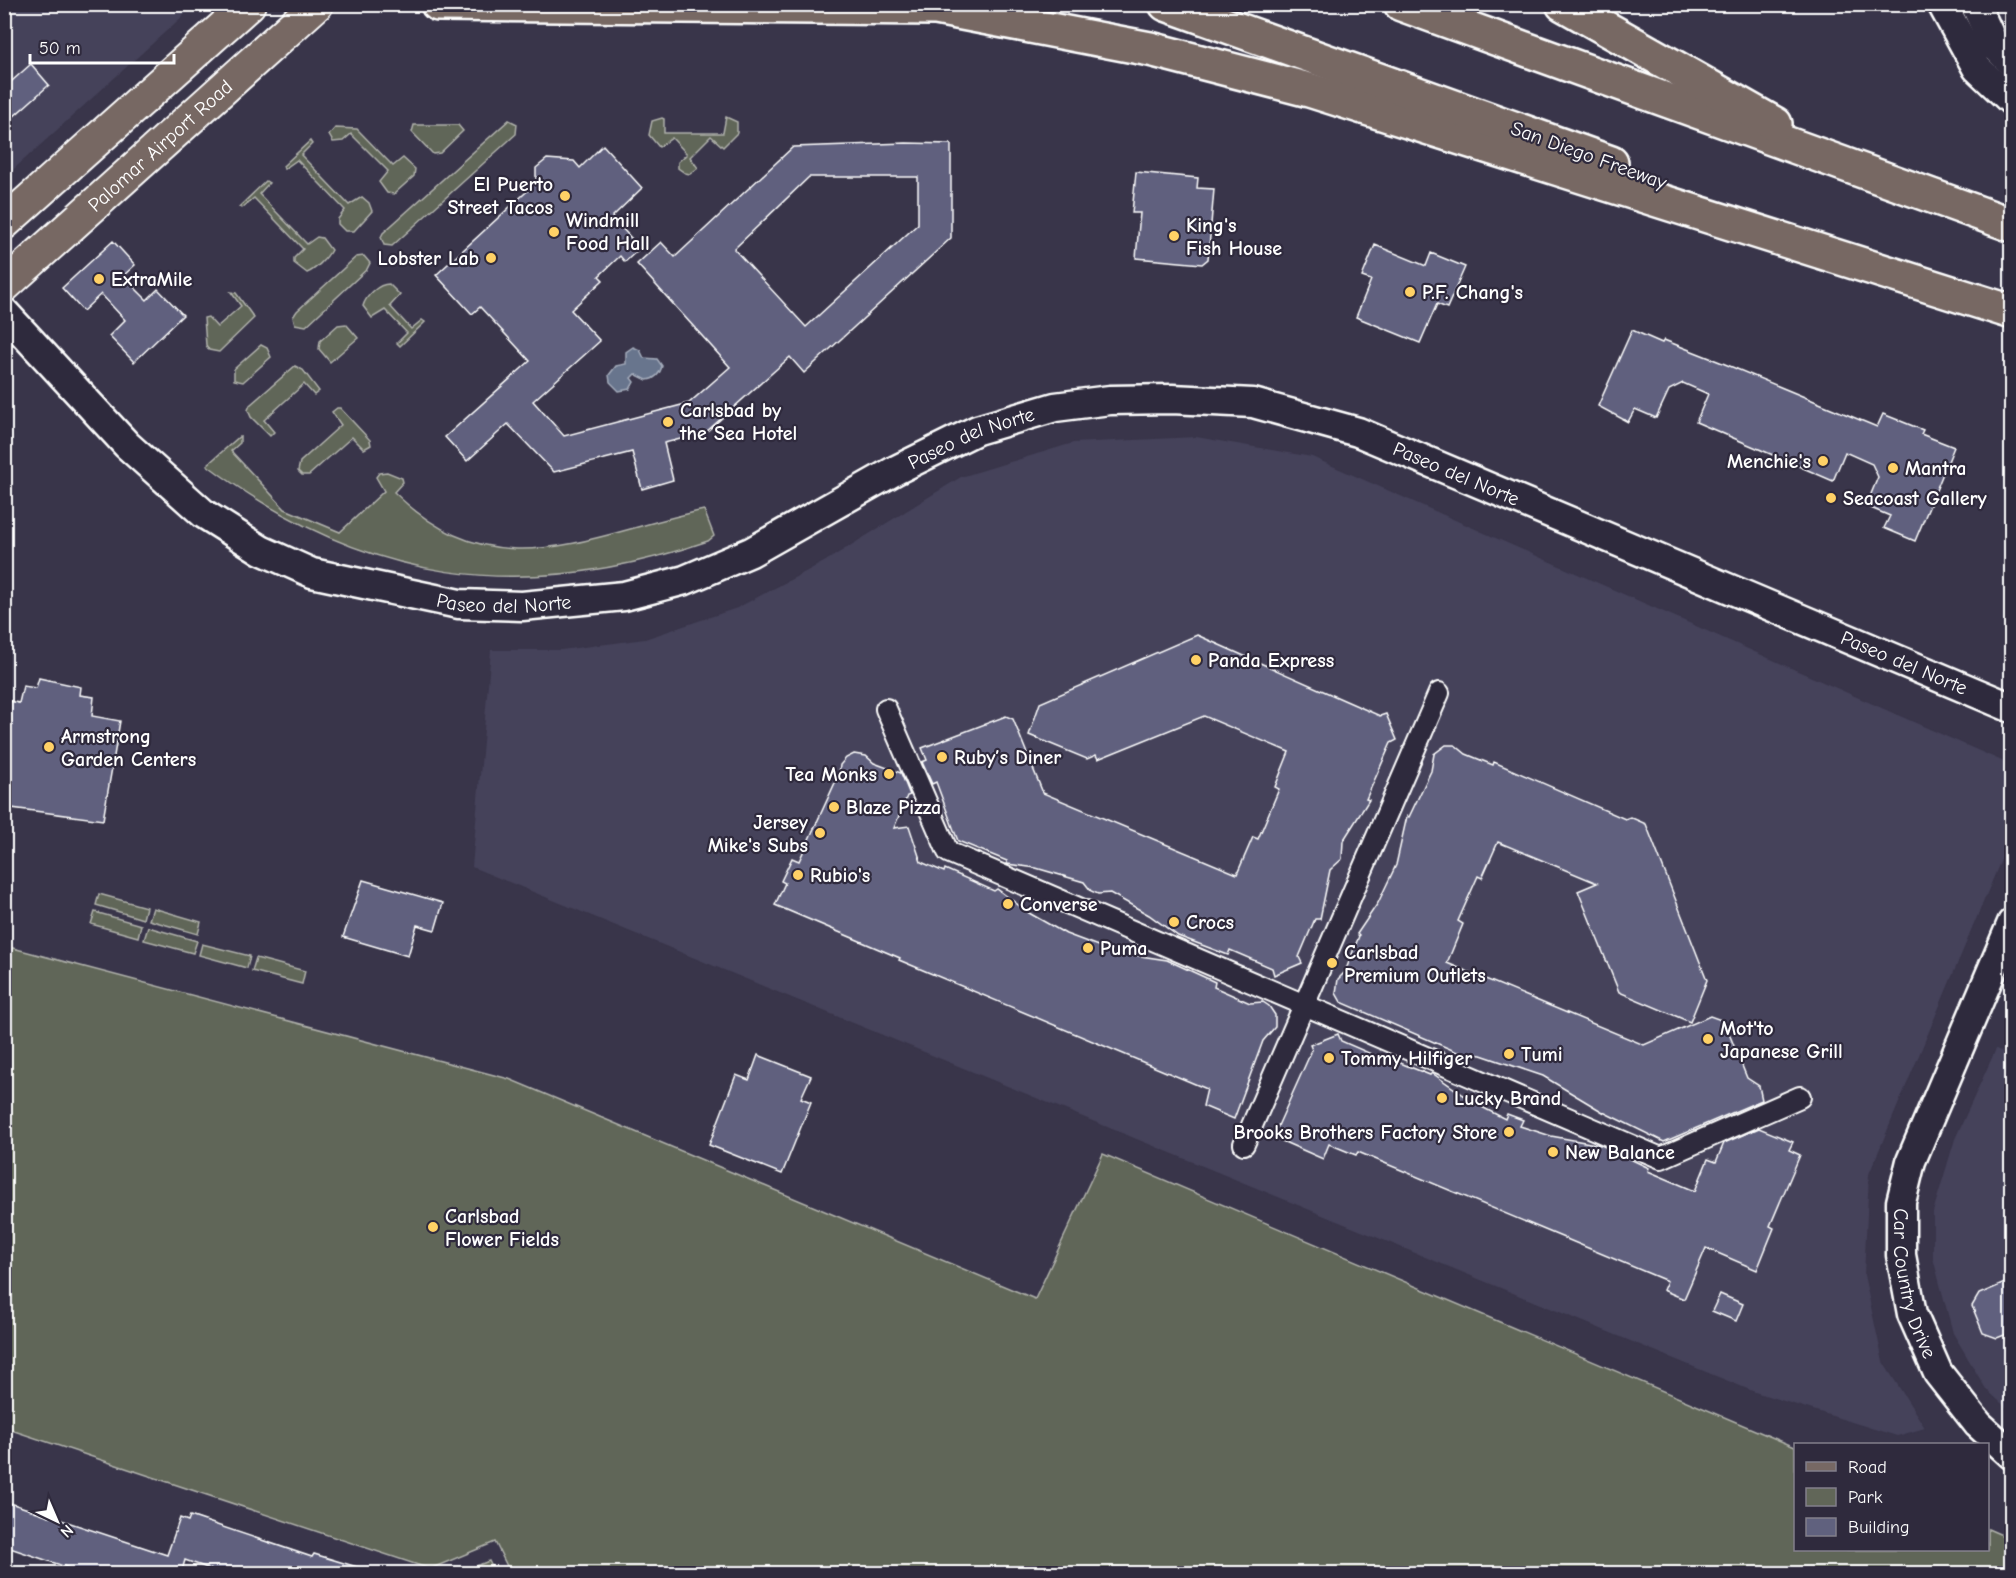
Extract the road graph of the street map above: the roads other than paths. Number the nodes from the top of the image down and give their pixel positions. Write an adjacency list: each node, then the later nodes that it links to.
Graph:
1 (249, 4): 12 (main road)
2 (317, 4): 14 (main road, Palomar Airport Road)
3 (438, 4): 17 (highway)
4 (1166, 4): 15 (highway, San Diego Freeway)
5 (1401, 4): 11 (highway)
6 (1563, 4): 11 (highway)
7 (1942, 4): 10 (main road)
8 (1975, 4): 9 (main road)
9 (2012, 63)
10 (2012, 101)
11 (1860, 172): 13 (highway)
12 (4, 223)
13 (2012, 225)
14 (4, 286)
15 (2012, 306)
16 (4, 312): 19 (main road, Paseo del Norte)
17 (2012, 312)
18 (1439, 693): 22 (street)
19 (2012, 708)
20 (886, 709): 22 (street)
21 (2012, 923): 25 (main road, Car Country Drive)
22 (1305, 1003): 23 (street); 24 (street)
23 (1800, 1097)
24 (1244, 1144)
25 (2012, 1455)

